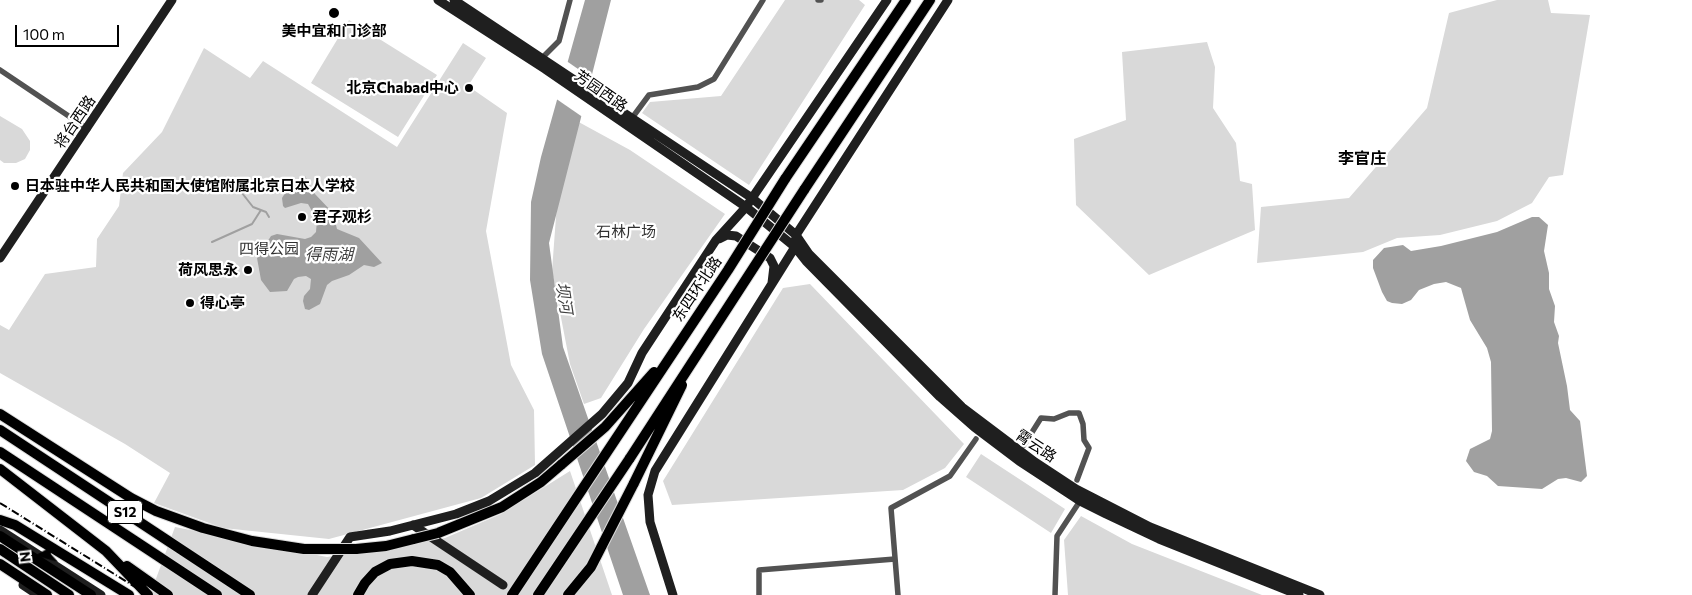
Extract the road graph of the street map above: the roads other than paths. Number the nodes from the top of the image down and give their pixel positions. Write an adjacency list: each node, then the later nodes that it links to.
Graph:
1 (172, 0): 14 (main road, 将台西路)
2 (438, 0): 10 (main road, 芳园西路)
3 (454, 0): 10 (main road, 芳园西路)
4 (570, 0): 10 (street)
5 (763, 0): 13 (street)
6 (887, 0): 15 (main road, 东四环北路)
7 (906, 0): 23 (highway, 东四环北路, bridge)
8 (930, 0): 22 (highway, bridge)
9 (948, 0): 17 (main road)
10 (546, 62): 12 (main road, 芳园西路)
11 (0, 70): 14 (street)
12 (598, 100): 13 (main road, 芳园西路); 16 (main road, 芳园西路)
13 (632, 118): 15 (main road, 芳园西路)
14 (88, 129): 20 (main road, 将台西路)
15 (752, 198): 16 (main road, 东四环北路); 17 (main road, 芳园西路)
16 (746, 207): 18 (main road, 东四环北路); 19 (main road, 芳园西路)
17 (796, 235): 19 (main road); 68 (main road, 霄云路)
18 (716, 240): 21 (main road); 35 (main road, 东四环北路)
19 (795, 247): 21 (main road); 31 (main road, 霄云路)
20 (0, 258)
21 (772, 286): 63 (main road)
22 (704, 340): 43 (highway, bridge); 60 (highway, bridge)
23 (673, 352): 24 (highway, bridge); 59 (highway, 东四环北路, bridge)
24 (0, 414)
25 (0, 430): 55 (highway, S12)
26 (976, 440): 40 (street)
27 (1024, 446): 30 (street)
28 (0, 452): 54 (highway, S12)
29 (0, 469): 39 (highway)
30 (1077, 480)
31 (1080, 501): 66 (street); 67 (main road, 霄云路)
32 (0, 516): 34 (highway)
33 (0, 520): 34 (highway)
34 (15, 525): 51 (highway)
35 (413, 525): 44 (main road); 56 (main road, 东四环北路)
36 (0, 530): 50 (main road)
37 (0, 536): 49 (highway)
38 (0, 551): 47 (main road); 48 (highway)
39 (106, 551): 52 (highway); 53 (highway)
40 (895, 559): 64 (street); 65 (street)
41 (0, 564): 46 (highway)
42 (0, 569): 45 (main road)
43 (584, 576): 61 (highway); 62 (highway)
44 (503, 585)
45 (38, 595)
46 (47, 595)
47 (64, 595)
48 (69, 595)
49 (91, 595)
50 (101, 595)
51 (128, 595)
52 (148, 595)
53 (168, 595)
54 (217, 595)
55 (250, 595)
56 (312, 595)
57 (358, 595): 58 (highway)
58 (470, 595)
59 (512, 595)
60 (538, 595)
61 (568, 595)
62 (575, 595)
63 (673, 595)
64 (759, 595)
65 (898, 595)
66 (1055, 595)
67 (1299, 595)
68 (1320, 595)

